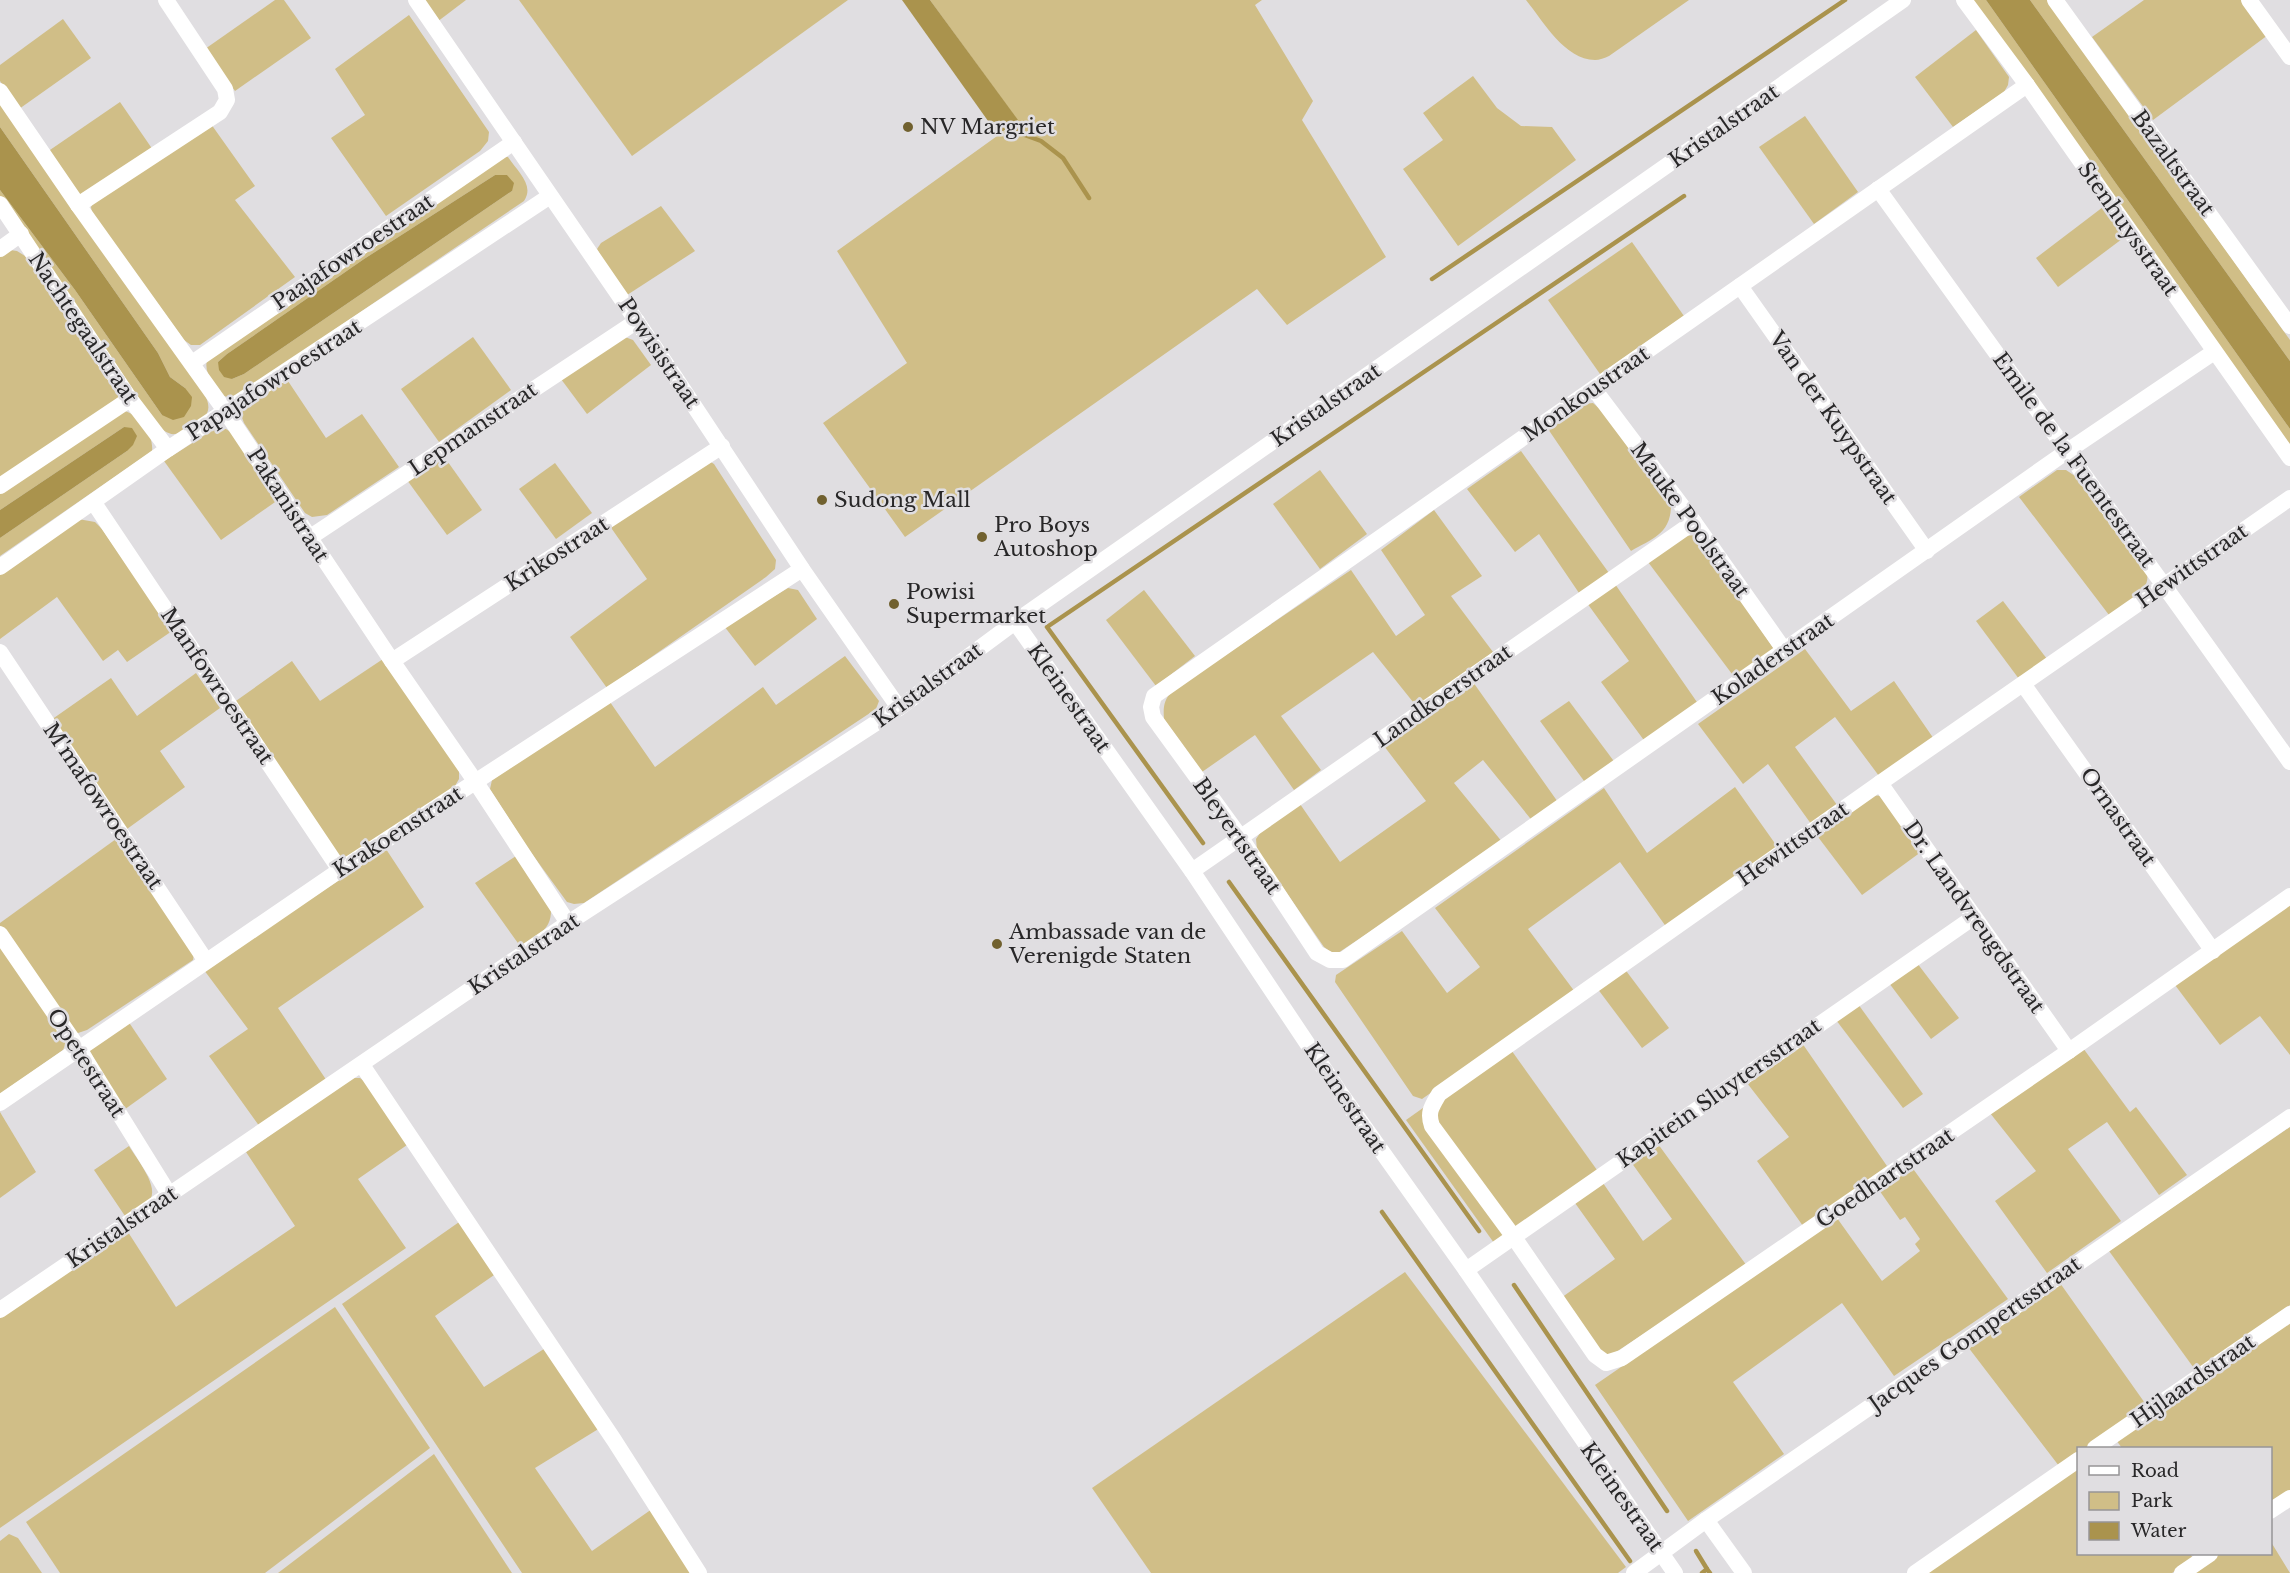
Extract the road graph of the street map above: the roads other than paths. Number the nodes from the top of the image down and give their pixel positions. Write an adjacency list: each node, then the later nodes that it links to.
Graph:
1 (166, 0): 14 (street)
2 (416, 0): 10 (street, Powisistraat)
3 (1903, 0): 38 (street, Kristalstraat)
4 (1964, 0): 8 (street, Stenhuysstraat)
5 (2055, 0): 19 (street, Bazaltstraat)
6 (2249, 0): 7 (street)
7 (2290, 57)
8 (2027, 85): 11 (street, Monkoustraat); 20 (street, Stenhuysstraat)
9 (0, 91): 14 (street, Pakanistraat)
10 (514, 142): 12 (street, Powisistraat); 21 (street, Paajafowroestraat)
11 (1878, 189): 17 (street, Monkoustraat); 27 (street, Emile de la Fuentestraat)
12 (550, 196): 18 (street, Powisistraat); 24 (street, Papajafowroestraat)
13 (0, 204): 15 (street, Nachtegaalstraat)
14 (78, 205): 21 (street, Pakanistraat)
15 (21, 234): 16 (street); 23 (street, Nachtegaalstraat)
16 (0, 249)
17 (1740, 286): 22 (street, Monkoustraat); 34 (street, Van der Kuypstraat)
18 (637, 321): 25 (street, Powisistraat); 33 (street, Lepmanstraat)
19 (2290, 326)
20 (2214, 352): 27 (street, Koladerstraat); 28 (street, Stenhuysstraat)
21 (192, 363): 24 (street, Pakanistraat)
22 (1594, 389): 32 (street, Mauke Poolstraat); 43 (street, Monkoustraat)
23 (130, 399): 26 (street, Nachtegaalstraat); 29 (street)
24 (226, 412): 26 (street, Papajafowroestraat); 33 (street, Pakanistraat)
25 (722, 446): 36 (street, Powisistraat); 41 (street, Krikostraat)
26 (168, 449): 31 (street, Papajafowroestraat)
27 (2066, 452): 34 (street, Koladerstraat); 37 (street, Emile de la Fuentestraat)
28 (2290, 458)
29 (0, 486)
30 (2290, 498): 37 (street, Hewittstraat)
31 (93, 503): 35 (street, Papajafowroestraat); 49 (street, Manfowroestraat)
32 (1694, 522): 39 (street, Mauke Poolstraat); 48 (street, Landkoerstraat)
33 (309, 538): 41 (street, Pakanistraat)
34 (1927, 551): 39 (street, Koladerstraat)
35 (0, 567)
36 (802, 569): 44 (street, Powisistraat); 46 (street, Krakoenstraat)
37 (2165, 585): 42 (street, Hewittstraat); 45 (street, Emile de la Fuentestraat)
38 (1016, 622): 44 (street, Kristalstraat); 50 (street, Kleinestraat)
39 (1785, 651): 56 (street, Koladerstraat)
40 (0, 652): 57 (street, M'mafowroestraat)
41 (392, 661): 46 (street, Pakanistraat)
42 (2023, 684): 47 (street, Hewittstraat); 55 (street, Ornastraat)
43 (1151, 707): 48 (street, Bleyertstraat)
44 (899, 708): 53 (street, Kristalstraat)
45 (2290, 762)
46 (475, 781): 49 (street, Krakoenstraat); 53 (street, Pakanistraat)
47 (1880, 783): 52 (street, Dr. Landvreugdstraat); 64 (street, Hewittstraat)
48 (1241, 838): 50 (street, Landkoerstraat); 56 (street, Bleyertstraat)
49 (340, 870): 57 (street, Krakoenstraat)
50 (1192, 871): 65 (street, Kleinestraat)
51 (2290, 896): 55 (street, Goedhartstraat)
52 (1974, 917): 59 (street, Dr. Landvreugdstraat); 64 (street, Kapitein Sluytersstraat)
53 (568, 923): 60 (street, Kristalstraat)
54 (0, 934): 58 (street, Opetestraat)
55 (2212, 951): 59 (street, Goedhartstraat)
56 (1330, 960)
57 (206, 961): 58 (street, Krakoenstraat)
58 (79, 1049): 61 (street, Krakoenstraat); 63 (street, Opetestraat)
59 (2069, 1051): 64 (street, Goedhartstraat)
60 (362, 1065): 63 (street, Kristalstraat); 75 (street)
61 (0, 1103)
62 (2290, 1117): 72 (street, Jacques Gompertsstraat)
63 (170, 1194): 66 (street, Kristalstraat)
64 (1513, 1236): 65 (street, Kapitein Sluytersstraat)
65 (1466, 1270): 73 (street, Kleinestraat)
66 (0, 1310)
67 (2290, 1314): 68 (street, Hijlaardstraat)
68 (2098, 1447)
69 (2077, 1461): 79 (street)
70 (2290, 1498): 71 (street)
71 (2272, 1510)
72 (1706, 1520): 73 (street, Jacques Gompertsstraat); 78 (street)
73 (1662, 1554): 76 (street, Jacques Gompertsstraat); 77 (street, Kleinestraat)
74 (2209, 1555): 80 (street)
75 (699, 1573)
76 (1634, 1573)
77 (1675, 1573)
78 (1744, 1573)
79 (1915, 1573)
80 (2182, 1573)

